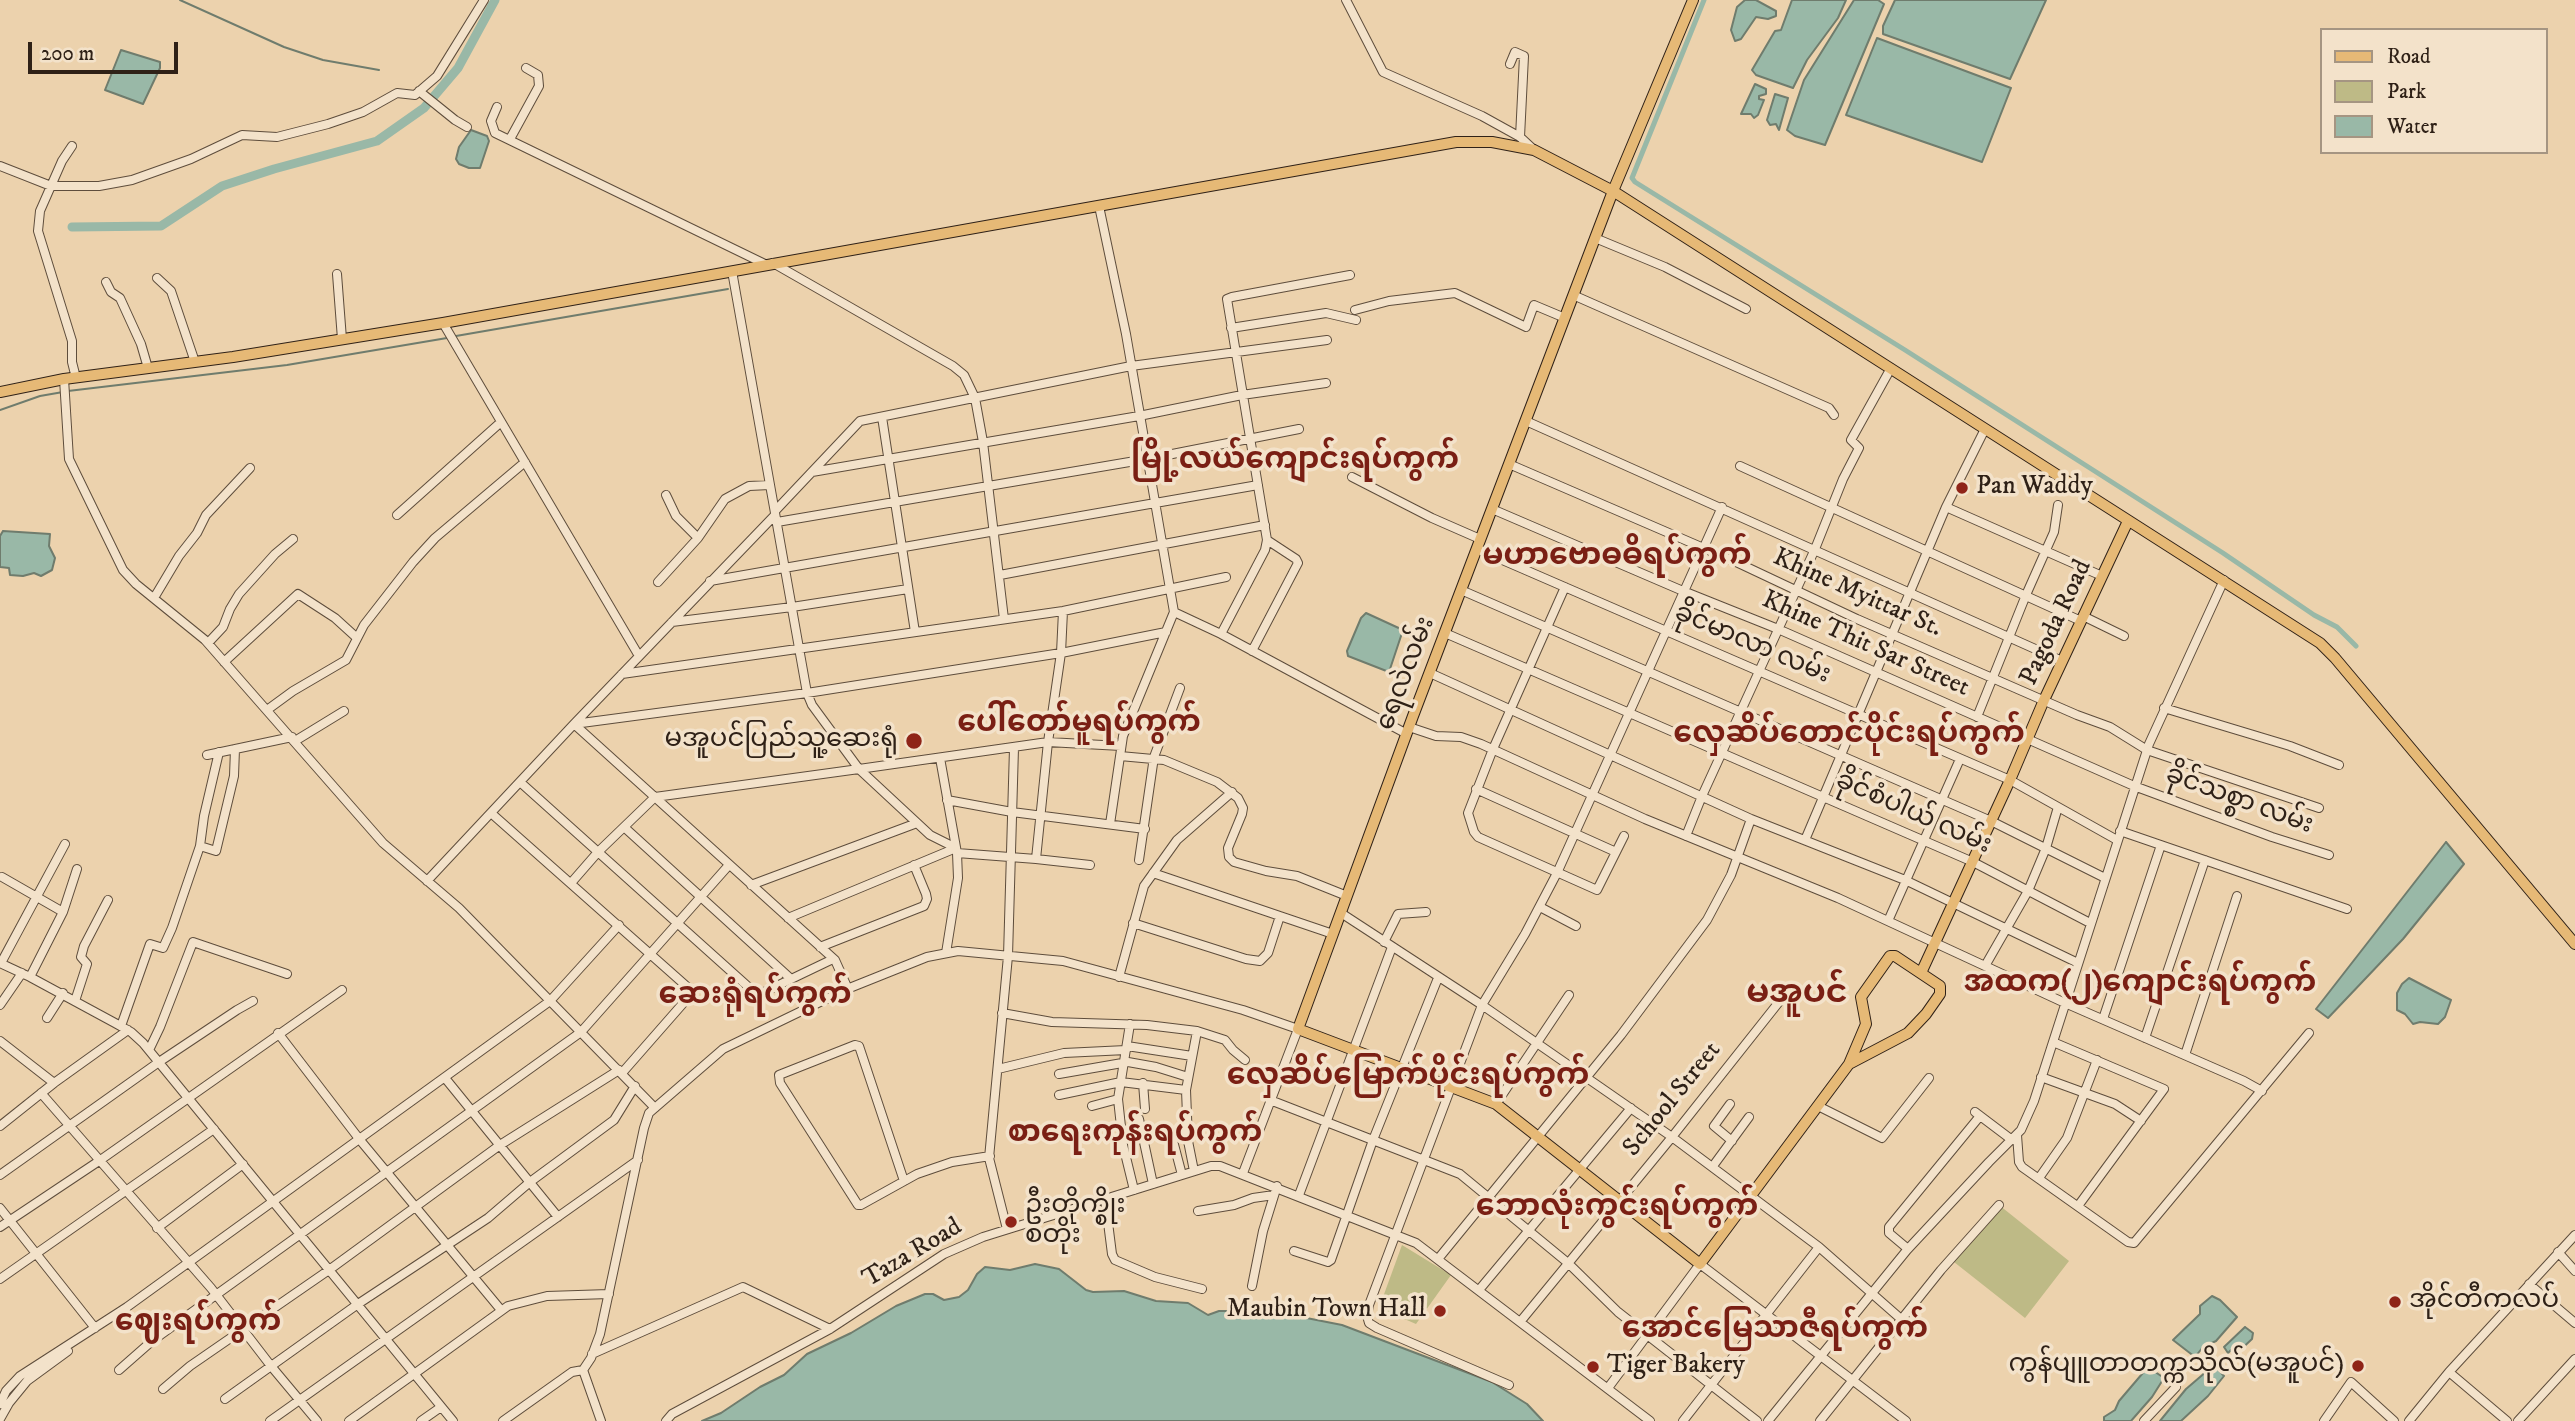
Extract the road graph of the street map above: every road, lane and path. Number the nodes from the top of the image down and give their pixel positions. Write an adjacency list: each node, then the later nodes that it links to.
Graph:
1 (484, 0): 6 (street)
2 (1346, 0): 9 (street)
3 (1693, 0): 14 (main road, ရေလဲလမ်း)
4 (1510, 64): 9 (street)
5 (526, 68): 10 (street)
6 (419, 92): 8 (street); 16 (street)
7 (497, 107): 10 (street)
8 (467, 127)
9 (1520, 137): 12 (street)
10 (510, 139): 21 (street)
11 (72, 146): 16 (street)
12 (1534, 150): 15 (main road); 19 (main road)
13 (0, 166): 16 (street)
14 (1618, 178): 15 (main road); 17 (main road, ရေလဲလမ်း)
15 (1596, 181): 17 (main road); 18 (main road)
16 (51, 186): 39 (street)
17 (1613, 191): 18 (main road, ရေလဲလမ်း); 38 (main road)
18 (1608, 203): 20 (main road, ရေလဲလမ်း)
19 (1099, 206): 21 (main road); 36 (street)
20 (1595, 238): 27 (main road, ရေလဲလမ်း); 28 (street)
21 (770, 264): 22 (main road); 44 (street)
22 (732, 271): 30 (main road); 62 (street)
23 (337, 274): 32 (street)
24 (1350, 275): 31 (street)
25 (157, 278): 35 (street)
26 (106, 282): 37 (street)
27 (1573, 295): 29 (main road, ရေလဲလမ်း); 45 (street)
28 (1746, 309)
29 (1565, 318): 31 (street); 48 (main road, ရေလဲလမ်း)
30 (443, 323): 32 (main road); 49 (street)
31 (1231, 328): 34 (street)
32 (342, 339): 35 (main road)
33 (1327, 340): 34 (street)
34 (1235, 353): 36 (street); 43 (street)
35 (195, 362): 37 (main road)
36 (1131, 366): 44 (street); 46 (street)
37 (148, 368): 39 (main road)
38 (1891, 368): 51 (main road); 72 (street)
39 (76, 378): 40 (main road)
40 (64, 379): 42 (main road); 103 (street)
41 (1326, 383): 43 (street)
42 (0, 392)
43 (1242, 395): 46 (street); 52 (street)
44 (975, 398): 47 (street); 53 (street)
45 (1834, 415)
46 (1139, 416): 53 (street); 55 (street)
47 (882, 417): 54 (street); 60 (street)
48 (1526, 421): 57 (main road, ရေလဲလမ်း); 69 (street)
49 (501, 422): 56 (street); 73 (street)
50 (1299, 429): 52 (street)
51 (1985, 429): 70 (street); 75 (main road)
52 (1250, 439): 55 (street); 63 (street)
53 (983, 442): 54 (street); 64 (street)
54 (888, 458): 60 (street); 66 (street)
55 (1147, 459): 64 (street); 67 (street)
56 (525, 462): 120 (street); 125 (street)
57 (1509, 464): 71 (main road, ရေလဲလမ်း); 83 (street, Khine Myittar St.)
58 (1740, 466): 72 (street)
59 (250, 468): 103 (street)
60 (812, 472): 74 (street)
61 (1352, 477): 81 (street, ခိုင်မာလာ လမ်း)
62 (770, 485): 74 (street); 78 (street)
63 (1258, 485): 67 (street); 76 (street)
64 (989, 486): 66 (street); 77 (street)
65 (666, 495): 78 (street)
66 (895, 502): 74 (street); 84 (street)
67 (1155, 503): 77 (street); 82 (street)
68 (2058, 505): 86 (street)
69 (1722, 507): 83 (street); 85 (street)
70 (1946, 507): 86 (street); 87 (street)
71 (1492, 509): 81 (main road, ရေလဲလမ်း); 99 (street, Khine Thit Sar Street)
72 (1832, 509): 85 (street); 87 (street)
73 (397, 515)
74 (776, 516): 88 (street); 94 (street)
75 (2128, 521): 90 (main road, Pagoda Road); 92 (main road)
76 (1265, 525): 80 (street); 82 (street)
77 (995, 531): 84 (street); 89 (street)
78 (698, 538): 93 (street)
79 (293, 539): 121 (street)
80 (1267, 540): 116 (street); 123 (street)
81 (1478, 544): 95 (street, ခိုင်မာလာ လမ်း); 98 (main road, ရေလဲလမ်း)
82 (1163, 546): 89 (street); 96 (street)
83 (1703, 547): 99 (street); 100 (street, Khine Myittar St.)
84 (902, 548): 88 (street); 97 (street)
85 (1815, 549): 100 (street); 101 (street)
86 (2045, 551): 90 (street); 102 (street)
87 (1927, 552): 101 (street); 102 (street)
88 (785, 568): 94 (street); 104 (street)
89 (1000, 575): 108 (street)
90 (2102, 576): 107 (main road, Pagoda Road)
91 (1226, 577): 96 (street)
92 (2224, 580): 138 (street); 245 (main road)
93 (658, 582)
94 (710, 582): 109 (street)
95 (1565, 587): 110 (street); 114 (street, ခိုင်မာလာ လမ်း)
96 (1169, 588): 105 (street); 106 (street)
97 (908, 589): 104 (street); 112 (street)
98 (1461, 590): 110 (street); 115 (main road, ရေလဲလမ်း)
99 (1683, 591): 111 (street, Khine Thit Sar Street); 114 (street)
100 (1796, 591): 111 (street); 117 (street, Khine Myittar St.)
101 (1910, 593): 117 (street); 119 (street)
102 (2026, 595): 107 (street); 119 (street)
103 (154, 598): 121 (street)
104 (792, 607): 109 (street); 122 (street)
105 (1063, 611): 108 (street); 124 (street)
106 (1174, 612): 113 (street); 116 (street)
107 (2082, 618): 118 (street); 126 (main road, Pagoda Road)
108 (1004, 620): 112 (street)
109 (671, 622): 125 (street)
110 (1547, 628): 128 (street); 129 (street)
111 (1778, 629): 130 (street); 132 (street, Khine Thit Sar Street)
112 (915, 632): 122 (street)
113 (1166, 632): 124 (street); 151 (street)
114 (1667, 632): 129 (street); 130 (street, ခိုင်မာလာ လမ်း)
115 (1445, 633): 128 (street, ခိုင်စံပါယ် လမ်း); 131 (main road, ရေလဲလမ်း)
116 (1221, 634): 123 (street)
117 (1893, 635): 132 (street); 134 (street, Khine Myittar St.)
118 (2124, 636)
119 (2009, 637): 126 (street); 134 (street)
120 (357, 638): 127 (street); 139 (street)
121 (208, 643): 127 (street)
122 (799, 649): 133 (street); 136 (street)
123 (1252, 651): 147 (street)
124 (1061, 653): 136 (street); 150 (street)
125 (639, 656): 133 (street)
126 (2062, 661): 137 (main road, Pagoda Road)
127 (224, 662): 139 (street)
128 (1528, 669): 140 (street); 143 (street, ခိုင်စံပါယ် လမ်း)
129 (1649, 672): 142 (street); 143 (street)
130 (1759, 672): 142 (street); 144 (street, ခိုင်မာလာ လမ်း)
131 (1430, 673): 140 (street); 147 (main road, ရေလဲလမ်း)
132 (1877, 673): 144 (street); 145 (street, Khine Thit Sar Street)
133 (622, 674): 146 (street)
134 (1992, 678): 137 (street, Khine Myittar St.); 145 (street)
135 (1180, 688): 162 (street)
136 (807, 693): 146 (street); 166 (street)
137 (2044, 699): 149 (main road, Pagoda Road); 155 (street, Khine Myittar St.)
138 (2164, 708): 155 (street); 165 (street)
139 (267, 709): 148 (street)
140 (1511, 709): 154 (street); 159 (street)
141 (344, 711): 148 (street)
142 (1741, 712): 157 (street); 161 (street)
143 (1629, 713): 157 (street, ခိုင်စံပါယ် လမ်း); 159 (street)
144 (1859, 715): 161 (street); 164 (street, ခိုင်မာလာ လမ်း)
145 (1977, 717): 149 (street, Khine Thit Sar Street)
146 (574, 724): 168 (street); 174 (street)
147 (1408, 730): 154 (street); 224 (main road, ရေလဲလမ်း)
148 (293, 739): 153 (street); 218 (street)
149 (2027, 739): 167 (main road, Pagoda Road); 169 (street, Khine Thit Sar Street)
150 (1048, 742): 151 (street); 152 (street); 182 (street)
151 (1121, 746): 160 (street)
152 (1014, 748): 163 (street); 180 (street)
153 (235, 749): 156 (street); 197 (street)
154 (1493, 749): 170 (street); 172 (street)
155 (2147, 750): 169 (street); 179 (street, Khine Myittar St.)
156 (219, 752): 158 (street); 197 (street)
157 (1722, 753): 173 (street); 175 (street, ခိုင်စံပါယ် လမ်း)
158 (207, 755)
159 (1611, 755): 172 (street); 173 (street)
160 (1120, 756): 162 (street); 186 (street)
161 (1841, 756): 175 (street); 177 (street)
162 (1154, 757): 171 (street); 188 (street)
163 (940, 758): 166 (street); 176 (street)
164 (1960, 759): 167 (street, ခိုင်မာလာ လမ်း); 177 (street)
165 (2339, 765)
166 (859, 769): 174 (street); 185 (street)
167 (2010, 780): 178 (street, ခိုင်မာလာ လမ်း); 184 (main road, Pagoda Road)
168 (520, 782): 181 (street); 200 (street)
169 (2134, 786): 190 (street); 202 (street, ခိုင်သစ္စာ လမ်း)
170 (1476, 789): 189 (street); 214 (street)
171 (1232, 792): 213 (street); 224 (street)
172 (1593, 795): 189 (street); 192 (street)
173 (1702, 796): 183 (street); 192 (street)
174 (655, 797): 187 (street); 210 (street)
175 (1824, 797): 193 (street); 194 (street, ခိုင်စံပါယ် လမ်း)
176 (947, 800): 180 (street); 199 (street)
177 (1943, 800): 184 (street); 194 (street)
178 (2058, 807): 190 (street, ခိုင်မာလာ လမ်း); 198 (street)
179 (2319, 808)
180 (1012, 812): 182 (street); 203 (street)
181 (491, 813): 218 (street); 219 (street)
182 (1041, 815): 186 (street); 205 (street)
183 (1751, 819): 193 (street); 204 (street)
184 (1992, 821): 198 (street); 208 (main road, Pagoda Road)
185 (917, 823): 199 (street); 220 (street)
186 (1110, 824): 188 (street)
187 (624, 827): 200 (street); 223 (street)
188 (1144, 829): 206 (street)
189 (1575, 834): 201 (street); 214 (street)
190 (2118, 835): 196 (street, ခိုင်မာလာ လမ်း); 216 (street)
191 (1624, 836): 201 (street)
192 (1686, 836): 204 (street)
193 (1805, 840): 217 (street)
194 (1923, 840): 208 (street, ခိုင်စံပါယ် လမ်း); 217 (street)
195 (65, 844): 222 (street)
196 (2161, 845): 207 (street, ခိုင်မာလာ လမ်း); 273 (street)
197 (200, 846): 275 (street)
198 (2046, 848): 216 (street); 221 (street)
199 (956, 850): 203 (street); 211 (street); 248 (street)
200 (598, 852): 219 (street); 239 (street)
201 (1616, 852): 214 (street)
202 (2329, 855)
203 (1011, 858): 205 (street); 249 (street)
204 (1737, 858): 235 (street); 300 (street)
205 (1036, 859): 209 (street)
206 (1139, 860)
207 (2205, 860): 229 (street, ခိုင်မာလာ လမ်း); 281 (street)
208 (1973, 862): 221 (street, ခိုင်စံပါယ် လမ်း); 227 (main road, Pagoda Road)
209 (1090, 864)
210 (729, 865): 220 (street); 223 (street)
211 (914, 865): 234 (street); 246 (street)
212 (77, 869): 230 (street)
213 (1153, 873): 233 (street); 236 (street)
214 (1558, 873): 228 (street)
215 (2, 877): 222 (street)
216 (2105, 878): 237 (street)
217 (1905, 880): 227 (street); 235 (street)
218 (427, 881): 266 (street)
219 (571, 883): 238 (street)
220 (751, 885): 234 (street)
221 (2028, 891): 237 (street, ခိုင်စံပါယ် လမ်း); 241 (street)
222 (36, 895): 230 (street); 252 (street)
223 (701, 896): 239 (street); 259 (street)
224 (1347, 896): 232 (main road, ရေလဲလမ်း)
225 (2237, 896): 288 (street)
226 (108, 900): 264 (street)
227 (1954, 903): 241 (street); 243 (main road, Pagoda Road)
228 (1540, 907): 240 (street); 270 (street)
229 (2347, 909)
230 (63, 912): 256 (street)
231 (1426, 912): 244 (street)
232 (1341, 913): 242 (main road, ရေလဲလမ်း); 244 (street)
233 (1280, 916): 236 (street); 242 (street)
234 (788, 918): 246 (street)
235 (1888, 921): 243 (street)
236 (1133, 923): 257 (street)
237 (2090, 923): 251 (street)
238 (619, 925): 247 (street); 266 (street)
239 (678, 925): 247 (street); 259 (street)
240 (1576, 926)
241 (2006, 928): 251 (street); 253 (street)
242 (1333, 933): 276 (main road, ရေလဲလမ်း)
243 (1935, 943): 253 (street); 254 (main road, Pagoda Road)
244 (1388, 944): 258 (street); 286 (street)
245 (2575, 944)
246 (820, 947): 250 (street)
247 (650, 953): 278 (street); 297 (street)
248 (946, 953): 249 (street); 260 (street)
249 (1008, 956): 257 (street); 271 (street)
250 (833, 958): 259 (street); 260 (street)
251 (2078, 962): 268 (street)
252 (0, 963): 256 (street)
253 (1985, 966): 268 (street)
254 (1921, 973): 294 (main road); 294 (main road)
255 (288, 974): 287 (street)
256 (26, 975): 262 (street); 269 (street)
257 (1119, 976): 276 (street)
258 (1438, 978): 270 (street); 295 (street)
259 (791, 979)
260 (848, 989): 321 (street)
261 (342, 990): 279 (street)
262 (63, 993): 264 (street); 272 (street)
263 (1569, 995): 284 (street)
264 (75, 1001): 275 (street)
265 (253, 1001): 292 (street)
266 (550, 1001): 278 (street); 302 (street)
267 (1779, 1002): 334 (street, School Street)
268 (2065, 1003): 273 (street); 283 (street)
269 (0, 1005)
270 (1482, 1005): 284 (street); 308 (street)
271 (1002, 1013): 274 (street); 296 (street)
272 (47, 1018)
273 (2103, 1019): 281 (street)
274 (1130, 1024): 277 (street); 285 (street)
275 (125, 1028): 287 (street); 305 (street)
276 (1298, 1028): 286 (main road); 316 (street, ရေလဲလမ်း)
277 (1197, 1031): 289 (street); 290 (street)
278 (581, 1032): 297 (street); 324 (street)
279 (278, 1033): 314 (street); 336 (street)
280 (2309, 1033): 310 (street)
281 (2145, 1038): 288 (street)
282 (0, 1041): 305 (street)
283 (2053, 1042): 291 (street); 301 (street)
284 (1536, 1044): 300 (street); 317 (street)
285 (1126, 1048): 289 (street); 293 (street); 296 (street)
286 (1353, 1049): 295 (main road); 328 (street)
287 (149, 1050): 292 (street)
288 (2185, 1055): 310 (street)
289 (1192, 1056): 299 (street)
290 (1245, 1060)
291 (2097, 1060): 311 (street); 327 (street)
292 (159, 1062): 314 (street); 330 (street)
293 (1124, 1063): 298 (street); 299 (street); 304 (street)
294 (1849, 1064): 320 (main road)
295 (1401, 1068): 308 (main road); 337 (street)
296 (998, 1069): 340 (street)
297 (620, 1072): 307 (street); 339 (street)
298 (1059, 1074)
299 (1188, 1077): 309 (street)
300 (1586, 1077): 322 (street); 333 (street)
301 (2041, 1077): 311 (street); 335 (street)
302 (444, 1078): 324 (street); 336 (street)
303 (1929, 1078): 320 (street)
304 (1121, 1082): 306 (street); 313 (street); 315 (street)
305 (54, 1083): 312 (street)
306 (1143, 1083): 309 (street); 323 (street)
307 (635, 1086): 321 (street); 354 (street)
308 (1450, 1086): 317 (main road); 342 (street)
309 (1186, 1090): 347 (street)
310 (2262, 1091): 367 (street)
311 (2086, 1092): 327 (street); 352 (street)
312 (41, 1093): 329 (street); 330 (street)
313 (1059, 1095)
314 (188, 1097): 331 (street); 343 (street)
315 (1118, 1099): 319 (street); 356 (street)
316 (1270, 1100): 328 (street); 349 (street, ရေလဲလမ်း)
317 (1496, 1104): 333 (main road)
318 (1730, 1104): 338 (street)
319 (1092, 1106)
320 (1818, 1106): 359 (main road)
321 (655, 1108): 341 (street)
322 (1631, 1108): 334 (street); 346 (street)
323 (1144, 1109)
324 (472, 1111): 339 (street); 348 (street)
325 (1749, 1117): 338 (street)
326 (1139, 1119): 355 (street)
327 (2141, 1121): 367 (street)
328 (1326, 1122): 337 (street); 360 (street)
329 (0, 1126)
330 (69, 1126): 343 (street); 350 (street)
331 (214, 1129): 344 (street); 358 (street)
332 (1171, 1133): 351 (street)
333 (1539, 1136): 346 (main road); 361 (street)
334 (1672, 1137): 345 (street); 364 (street, School Street)
335 (2015, 1137): 352 (street); 382 (street); 382 (street)
336 (360, 1140): 348 (street); 363 (street)
337 (1373, 1140): 342 (street); 370 (street)
338 (1732, 1141): 345 (street)
339 (499, 1145): 354 (street); 366 (street)
340 (990, 1156): 353 (street); 375 (street)
341 (638, 1160): 371 (street); 399 (street)
342 (1423, 1160): 361 (street); 377 (street)
343 (99, 1161): 358 (street); 372 (street)
344 (243, 1164): 363 (street); 374 (street)
345 (1713, 1166): 359 (street)
346 (1578, 1168): 364 (main road); 376 (street)
347 (1194, 1171): 349 (street, Taza Road); 351 (street, Taza Road)
348 (387, 1172): 366 (street); 378 (street)
349 (1243, 1173): 357 (street, Taza Road)
350 (0, 1175)
351 (1182, 1175): 355 (street, Taza Road)
352 (2039, 1178): 367 (street)
353 (904, 1181): 353 (street)
354 (530, 1182): 371 (street); 380 (street)
355 (1153, 1184): 356 (street, Taza Road)
356 (1134, 1190): 362 (street, Taza Road)
357 (1275, 1191): 360 (street, Taza Road); 369 (street); 395 (street)
358 (126, 1192): 374 (street); 385 (street)
359 (1752, 1194): 381 (street); 389 (main road)
360 (1299, 1195): 370 (street, Taza Road)
361 (1489, 1196): 376 (street); 386 (street)
362 (1105, 1199): 375 (street, Taza Road); 396 (street)
363 (272, 1200): 378 (street); 387 (street)
364 (1619, 1202): 388 (street, School Street); 389 (main road)
365 (1999, 1205): 404 (street)
366 (416, 1206): 380 (street); 390 (street)
367 (2078, 1206)
368 (0, 1208): 372 (street)
369 (1198, 1211)
370 (1348, 1214): 377 (street, Taza Road); 383 (street)
371 (558, 1217): 392 (street)
372 (11, 1220): 373 (street); 385 (street)
373 (0, 1227)
374 (157, 1228): 387 (street)
375 (1007, 1229): 408 (street, Taza Road)
376 (1528, 1230): 388 (street); 397 (street)
377 (1396, 1234): 386 (street, Taza Road); 421 (street)
378 (301, 1235): 390 (street); 400 (street)
379 (2575, 1235): 384 (street)
380 (447, 1244): 392 (street); 401 (street)
381 (1819, 1247): 398 (street); 403 (street)
382 (1908, 1249): 398 (street)
383 (1294, 1251)
384 (2558, 1252): 391 (street); 394 (street)
385 (37, 1255): 393 (street); 409 (street)
386 (1438, 1259): 397 (street, Taza Road)
387 (188, 1262): 400 (street); 409 (street)
388 (1568, 1263): 405 (street, School Street); 410 (street)
389 (1700, 1264): 403 (street); 410 (street)
390 (329, 1270): 401 (street); 407 (street)
391 (2575, 1271)
392 (474, 1276): 402 (street); 411 (street)
393 (0, 1279)
394 (2529, 1284): 406 (street); 418 (street)
395 (1252, 1286)
396 (1202, 1289)
397 (1479, 1290): 405 (street, Taza Road)
398 (1871, 1293): 404 (street); 413 (street)
399 (609, 1294): 402 (street); 412 (street)
400 (215, 1295): 407 (street); 416 (street)
401 (358, 1304): 411 (street); 415 (street)
402 (501, 1310): 419 (street)
403 (1766, 1314): 413 (street); 422 (street)
404 (1901, 1319): 420 (street)
405 (1520, 1322): 425 (street, Taza Road)
406 (2575, 1323)
407 (244, 1329): 415 (street); 426 (street)
408 (830, 1329): 412 (street); 440 (street, Taza Road)
409 (91, 1330): 424 (street); 431 (street)
410 (1647, 1335): 422 (street); 425 (street)
411 (386, 1338): 419 (street); 428 (street)
412 (592, 1354): 417 (street)
413 (1820, 1355): 420 (street); 444 (street)
414 (2574, 1362): 451 (street)
415 (271, 1366): 427 (street); 428 (street)
416 (119, 1370)
417 (583, 1370): 432 (street); 439 (street)
418 (2449, 1372): 449 (street); 450 (street)
419 (412, 1374): 430 (street); 436 (street)
420 (1851, 1380): 433 (street); 445 (street)
421 (1509, 1385)
422 (1711, 1385): 442 (street); 443 (street)
423 (2176, 1387): 446 (street)
424 (3, 1388): 429 (street)
425 (1608, 1388): 441 (street, Taza Road)
426 (163, 1390)
427 (225, 1399)
428 (301, 1399): 434 (street); 435 (street)
429 (0, 1404)
430 (441, 1407): 437 (street); 438 (street)
431 (0, 1419)
432 (598, 1420)
433 (1904, 1420)
434 (270, 1421)
435 (317, 1421)
436 (349, 1421)
437 (421, 1421)
438 (453, 1421)
439 (503, 1421)
440 (666, 1421)
441 (1650, 1421)
442 (1683, 1421)
443 (1757, 1421)
444 (1768, 1421)
445 (1820, 1421)
446 (2144, 1421)
447 (2324, 1421): 448 (street)
448 (2394, 1421)
449 (2409, 1421)
450 (2507, 1421)
451 (2518, 1421)

